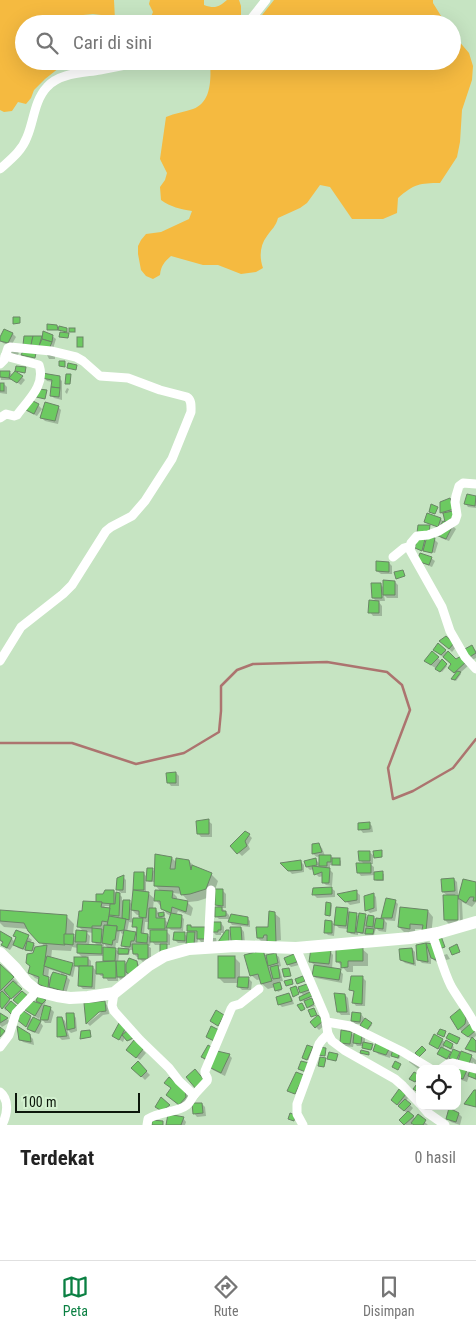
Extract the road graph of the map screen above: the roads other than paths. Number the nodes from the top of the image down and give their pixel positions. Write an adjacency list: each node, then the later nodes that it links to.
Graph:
1 (266, 0): 2 (street)
2 (254, 15)
3 (97, 70): 4 (street)
4 (0, 169)
5 (2, 360): 6 (street); 10 (street)
6 (0, 418)
7 (476, 484): 8 (street)
8 (411, 546): 9 (street); 11 (street)
9 (393, 557)
10 (0, 662)
11 (476, 669)
12 (211, 890): 15 (street)
13 (476, 922): 14 (street)
14 (432, 934): 16 (street); 22 (street)
15 (208, 948): 16 (street); 20 (street)
16 (296, 948): 21 (street)
17 (0, 953): 19 (street)
18 (259, 989): 31 (street)
19 (37, 991): 20 (street); 24 (street)
20 (114, 993): 31 (street)
21 (327, 1022): 23 (street); 25 (street)
22 (476, 1027)
23 (328, 1034): 32 (street); 36 (street)
24 (0, 1047)
25 (424, 1065)
26 (447, 1065): 28 (street)
27 (461, 1065): 29 (street)
28 (461, 1065)
29 (476, 1069)
30 (0, 1092): 34 (street)
31 (194, 1095): 35 (street)
32 (416, 1100)
33 (425, 1110): 37 (street)
34 (2, 1125)
35 (146, 1125)
36 (303, 1125)
37 (445, 1125)

